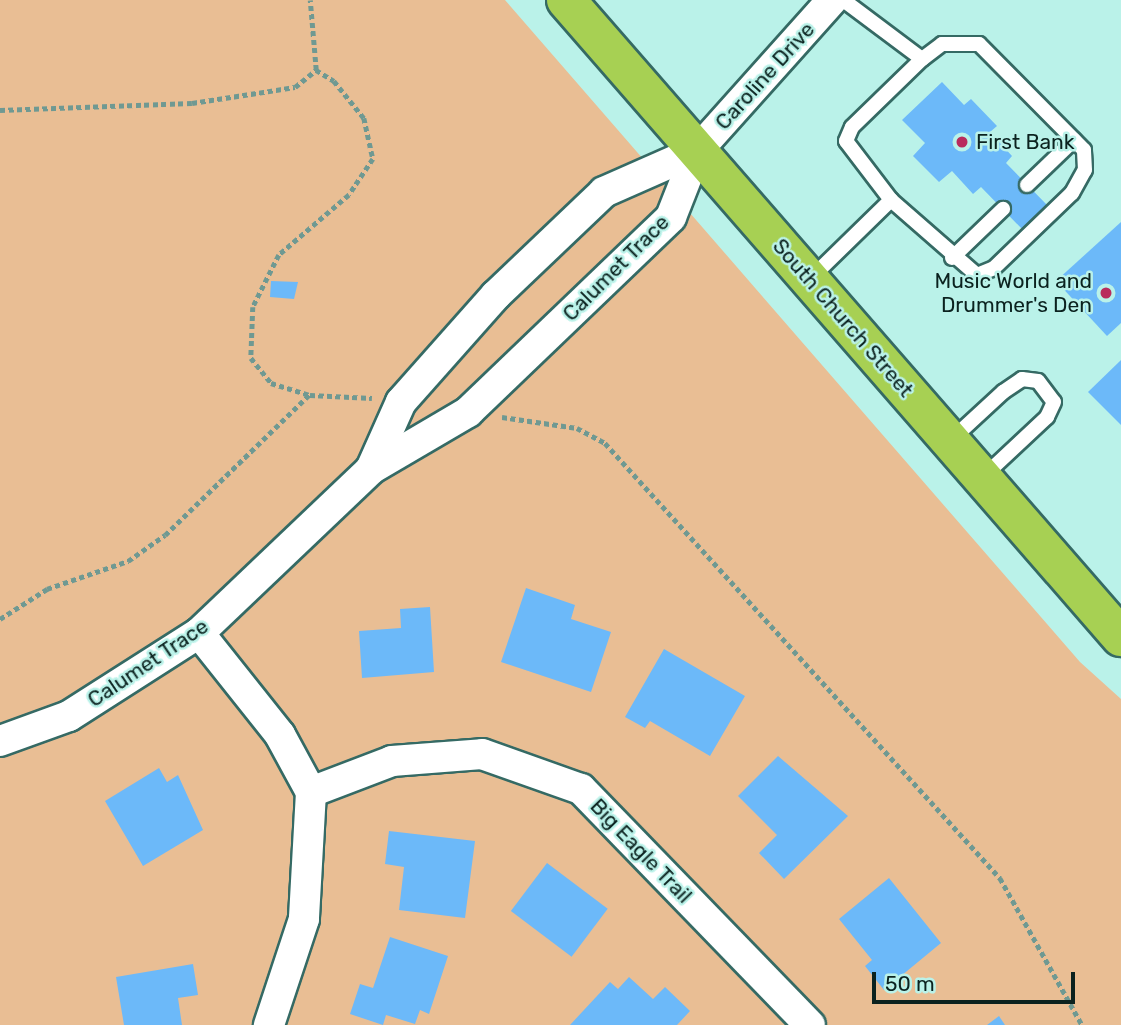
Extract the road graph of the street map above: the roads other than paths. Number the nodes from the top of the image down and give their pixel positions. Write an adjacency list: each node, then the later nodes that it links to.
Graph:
1 (566, 0): 6 (highway, South Church Street)
2 (832, 0): 6 (street, Caroline Drive)
3 (843, 0): 4 (lane)
4 (922, 59): 5 (lane); 8 (lane)
5 (1074, 140): 7 (lane); 10 (lane)
6 (697, 151): 11 (highway, South Church Street); 13 (street, Calumet Trace); 13 (street, Calumet Trace)
7 (1027, 184)
8 (891, 200): 10 (lane); 11 (lane)
9 (1003, 209): 10 (lane)
10 (952, 258)
11 (809, 279): 12 (highway, South Church Street)
12 (950, 441): 14 (highway, South Church Street); 14 (lane)
13 (371, 469): 15 (street, Calumet Trace)
14 (983, 478): 16 (highway, South Church Street)
15 (199, 633): 17 (street, Calumet Trace); 18 (street)
16 (1121, 637)
17 (0, 741)
18 (311, 792): 19 (street); 20 (street, Big Eagle Trail)
19 (269, 1025)
20 (810, 1025)

